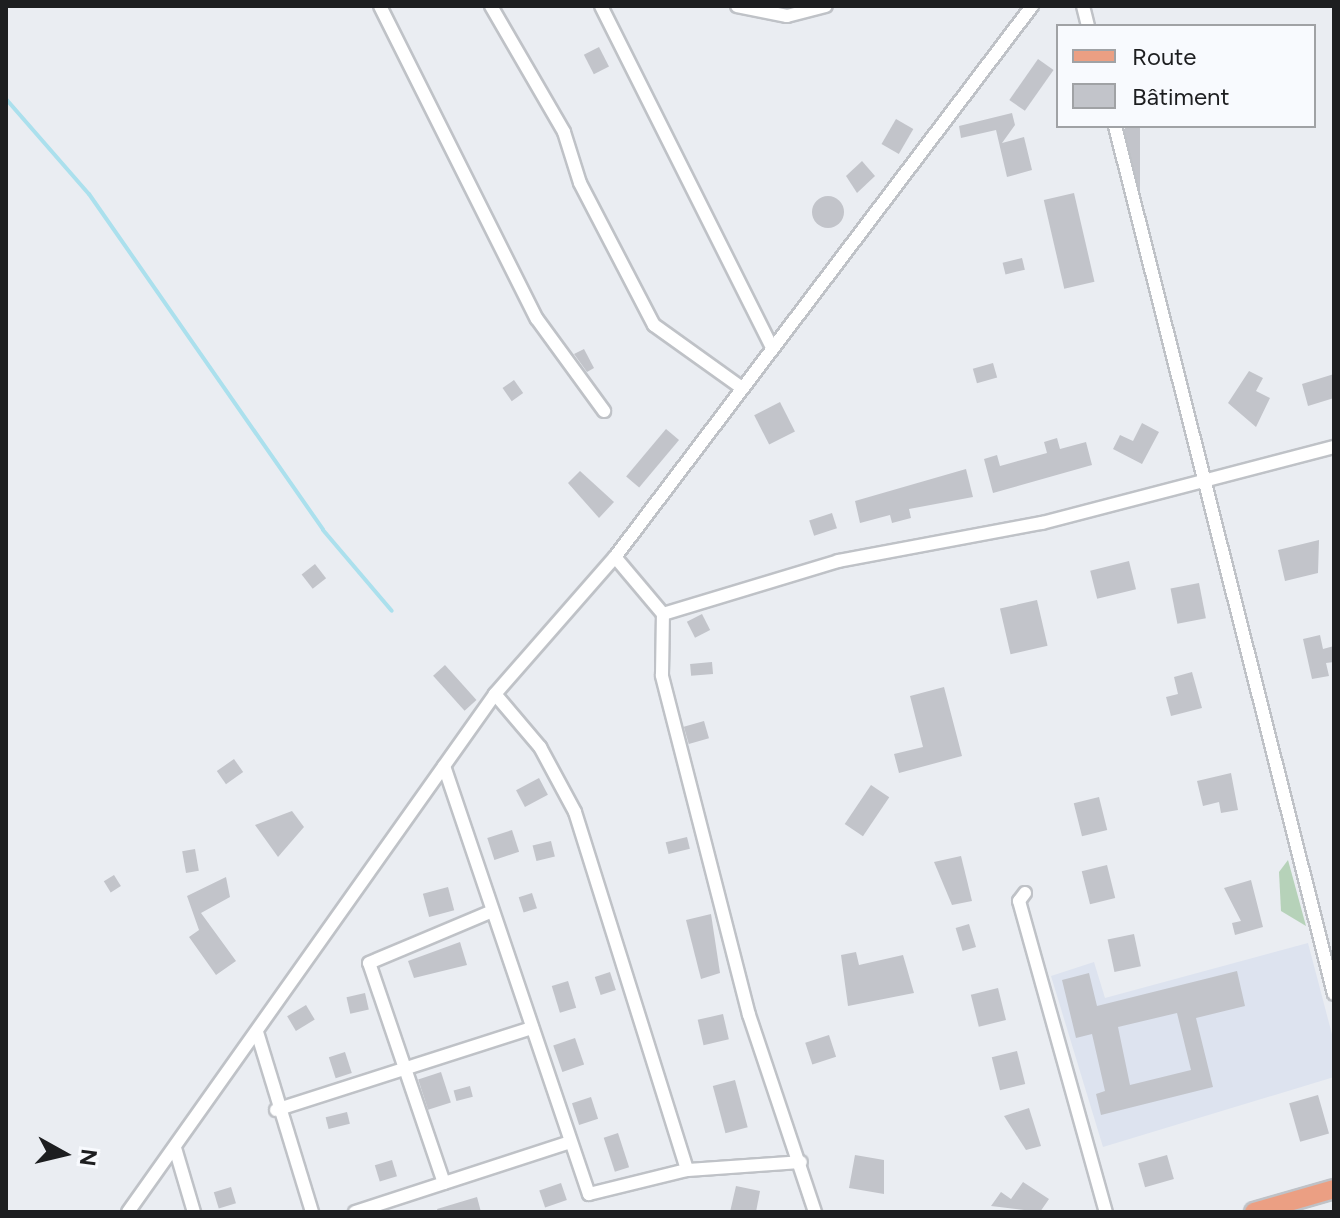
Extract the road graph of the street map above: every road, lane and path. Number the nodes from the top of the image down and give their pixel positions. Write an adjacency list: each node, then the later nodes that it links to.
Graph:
1 (491, 6): 9 (street)
2 (601, 6): 8 (street)
3 (737, 6): 4 (street)
4 (826, 6)
5 (1032, 6): 8 (street)
6 (382, 7): 10 (street)
7 (1116, 128): 12 (street)
8 (772, 348): 9 (street)
9 (742, 388): 13 (street)
10 (604, 411)
11 (1334, 447): 12 (street)
12 (1206, 482): 14 (street); 19 (street)
13 (615, 557): 14 (street); 15 (street)
14 (663, 614): 26 (street)
15 (495, 694): 16 (street); 27 (street)
16 (444, 766): 18 (street); 21 (street)
17 (1025, 893): 35 (street)
18 (493, 911): 20 (street); 22 (street)
19 (1334, 994)
20 (532, 1028): 22 (street); 24 (street)
21 (257, 1032): 23 (street); 25 (street)
22 (404, 1069): 23 (street); 28 (street)
23 (276, 1110): 32 (street)
24 (570, 1142): 27 (street); 28 (street)
25 (175, 1148): 30 (street); 31 (street)
26 (801, 1162): 27 (street); 34 (street)
27 (687, 1170)
28 (444, 1183): 33 (street)
29 (1334, 1189): 36 (main road)
30 (128, 1212)
31 (194, 1212)
32 (312, 1212)
33 (355, 1212)
34 (815, 1212)
35 (1106, 1212)
36 (1254, 1212)

